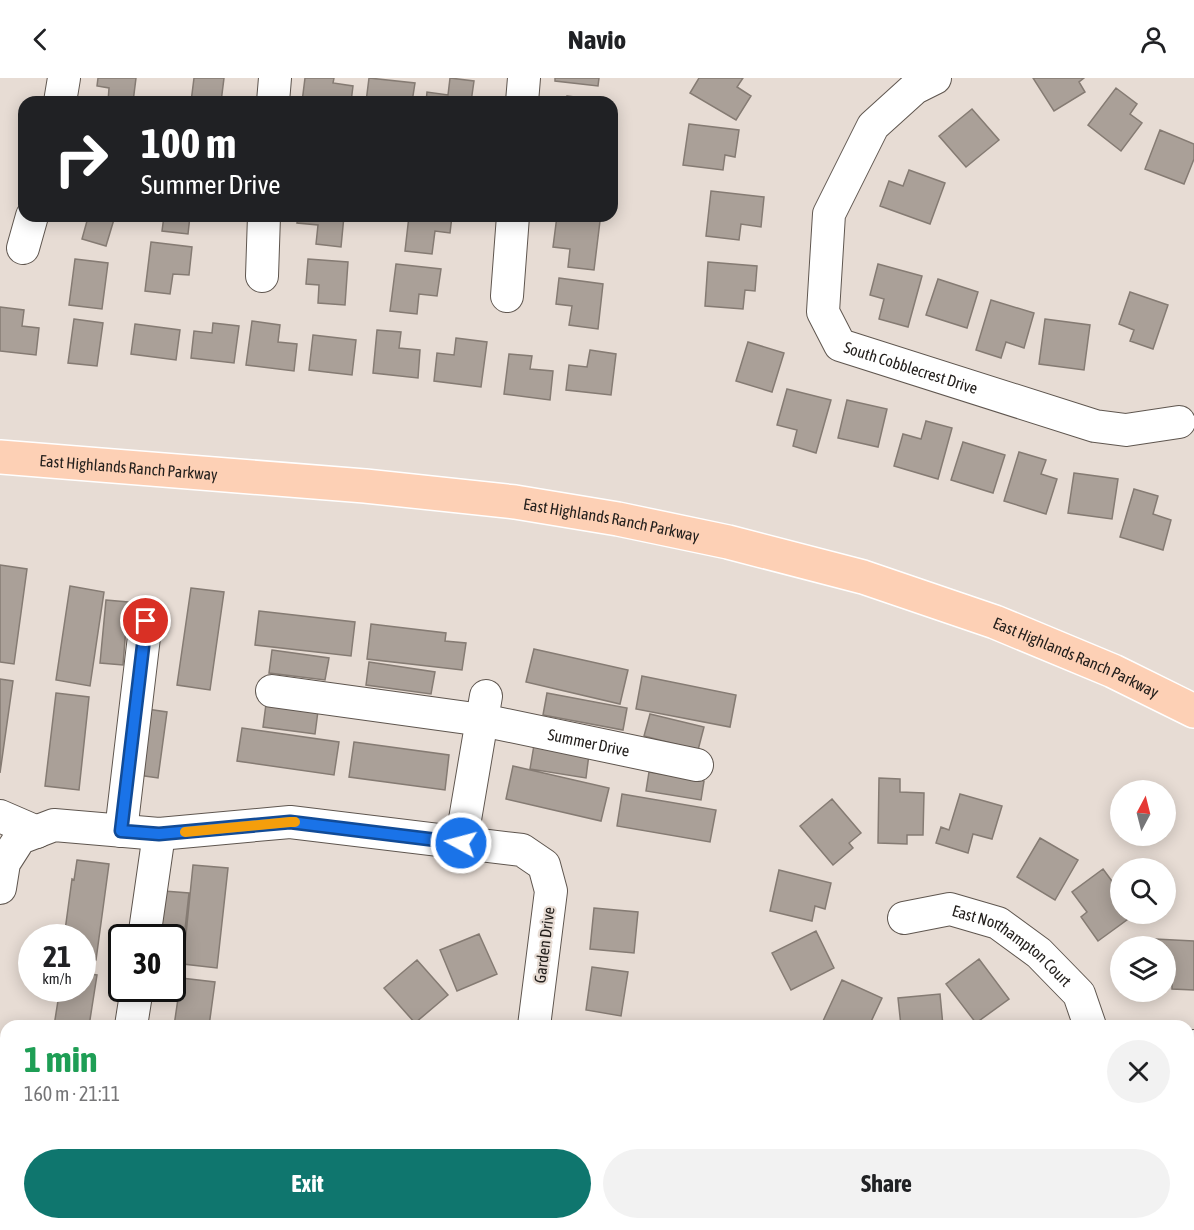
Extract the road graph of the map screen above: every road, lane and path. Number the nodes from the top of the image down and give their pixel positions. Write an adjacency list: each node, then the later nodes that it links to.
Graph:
1 (64, 78): 5 (street)
2 (275, 78): 6 (street)
3 (524, 78): 7 (street)
4 (935, 78): 14 (street, South Cobblecrest Drive)
5 (61, 96)
6 (274, 96)
7 (522, 96)
8 (30, 222): 11 (street)
9 (264, 222): 12 (street)
10 (513, 222): 13 (street)
11 (22, 248)
12 (262, 276)
13 (507, 296)
14 (1179, 422)
15 (0, 457): 19 (main road, East Highlands Ranch Parkway)
16 (146, 621): 22 (street)
17 (272, 691): 18 (street, Summer Drive)
18 (484, 708): 20 (street, Summer Drive); 25 (street)
19 (1194, 711)
20 (697, 765)
21 (0, 816): 23 (street)
22 (121, 831): 23 (street); 24 (street)
23 (37, 832): 26 (street)
24 (159, 834): 25 (street); 28 (street)
25 (461, 843): 31 (street, Garden Drive)
26 (0, 888)
27 (904, 918): 32 (street, East Northampton Court)
28 (146, 924)
29 (135, 1002): 30 (street)
30 (132, 1020)
31 (535, 1020)
32 (1087, 1020)

